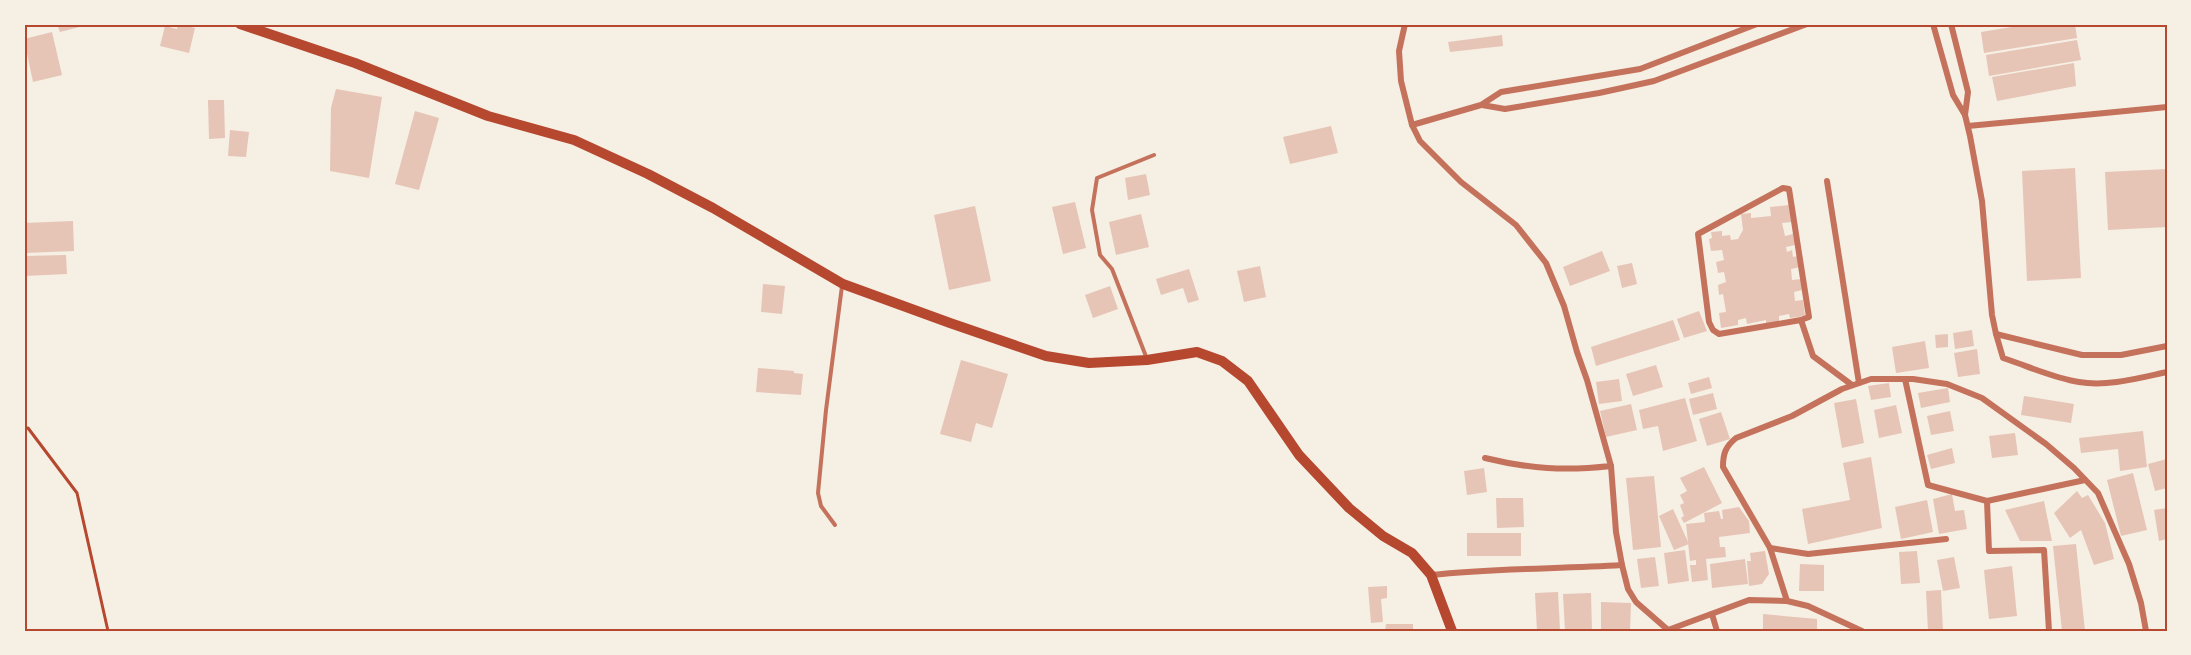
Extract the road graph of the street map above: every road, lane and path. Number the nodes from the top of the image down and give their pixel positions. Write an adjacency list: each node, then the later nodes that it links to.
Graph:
1 (240, 24): 14 (main road)
2 (1405, 24): 10 (street)
3 (1757, 24): 7 (street)
4 (1807, 24): 7 (street)
5 (1933, 24): 9 (street)
6 (1951, 24): 9 (street)
7 (1481, 105): 10 (street)
8 (2167, 107): 11 (street)
9 (1965, 115): 11 (street)
10 (1412, 125): 24 (street)
11 (1968, 126): 16 (street)
12 (1154, 155): 18 (lane)
13 (1827, 181): 21 (street)
14 (843, 284): 18 (main road); 27 (lane)
15 (1801, 320): 15 (street); 21 (street)
16 (1996, 334): 17 (street); 19 (street)
17 (2167, 346)
18 (1147, 360): 31 (main road)
19 (2167, 372)
20 (1905, 379): 21 (street); 25 (street); 26 (street)
21 (1856, 384): 29 (street)
22 (24, 429): 34 (path)
23 (1485, 458): 24 (street)
24 (1611, 466): 30 (street)
25 (2085, 480): 26 (street); 40 (street)
26 (1987, 501): 39 (street)
27 (834, 525)
28 (1946, 539): 29 (street)
29 (1770, 548): 32 (street)
30 (1622, 565): 31 (street); 36 (street)
31 (1431, 575): 35 (main road)
32 (1787, 601): 33 (street); 38 (street)
33 (1712, 614): 36 (street); 37 (street)
34 (108, 631)
35 (1452, 631)
36 (1668, 631)
37 (1716, 631)
38 (1863, 631)
39 (2049, 631)
40 (2146, 631)

